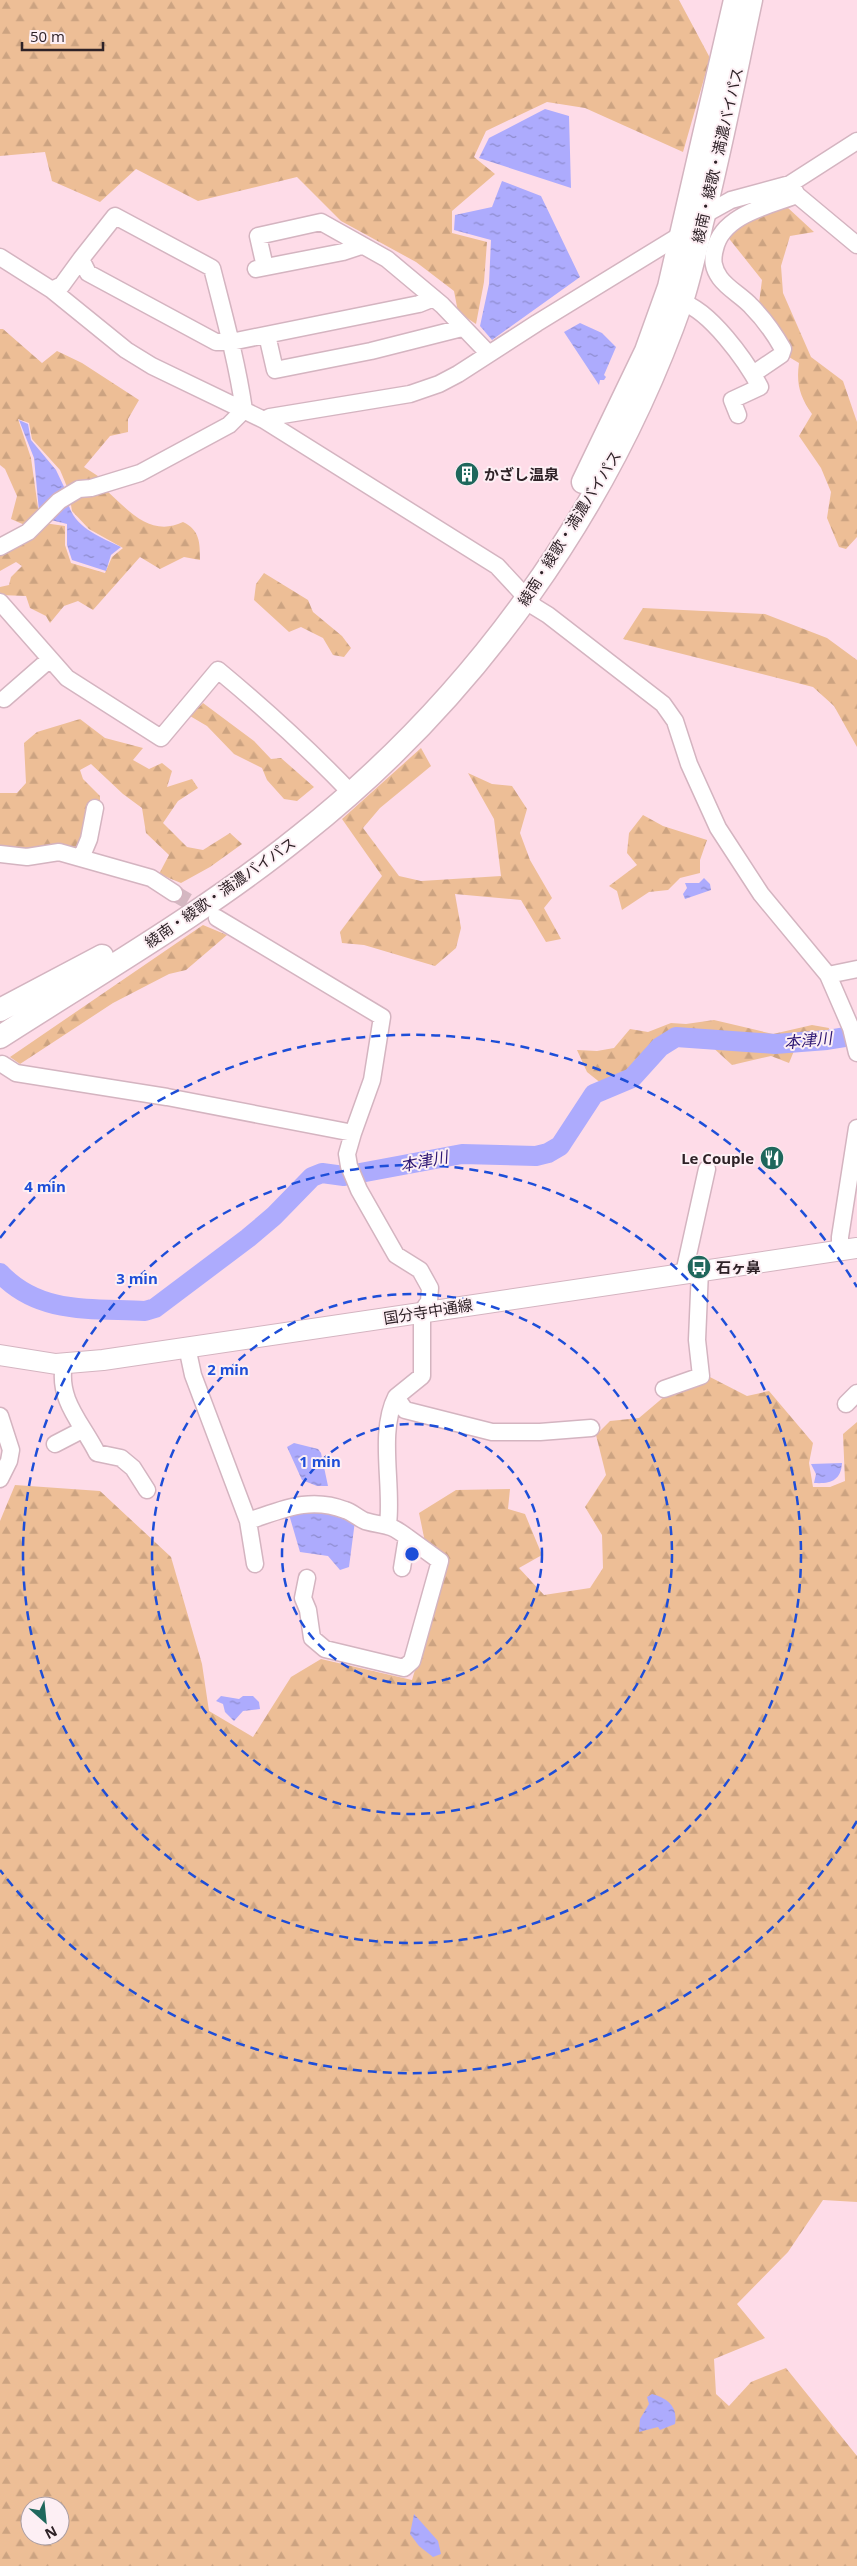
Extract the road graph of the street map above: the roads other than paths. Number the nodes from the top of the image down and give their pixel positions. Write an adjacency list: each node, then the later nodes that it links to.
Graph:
1 (735, 0): 6 (highway, 綾南・綾歌・満濃バイパス)
2 (751, 0): 5 (highway, 綾南・綾歌・満濃バイパス)
3 (857, 141): 4 (street)
4 (794, 189): 5 (street); 7 (street); 18 (street)
5 (704, 215): 6 (street); 13 (highway, 綾南・綾歌・満濃バイパス)
6 (682, 234): 17 (street); 23 (highway, 綾南・綾歌・満濃バイパス)
7 (857, 245)
8 (361, 246): 8 (street); 12 (street)
9 (0, 257): 11 (street)
10 (81, 259): 11 (street); 16 (street); 16 (street)
11 (52, 290): 19 (street)
12 (434, 298): 14 (street); 15 (street)
13 (682, 302): 18 (street); 23 (highway, 綾南・綾歌・満濃バイパス)
14 (462, 328): 15 (street); 17 (street)
15 (267, 335): 16 (street)
16 (231, 342): 19 (street)
17 (488, 354): 21 (street)
18 (753, 374): 20 (street)
19 (244, 410): 21 (street); 22 (street)
20 (738, 415)
21 (264, 420): 23 (street)
22 (0, 547)
23 (522, 592): 27 (highway, 綾南・綾歌・満濃バイパス); 35 (street)
24 (0, 602): 25 (street)
25 (50, 659): 26 (street); 27 (street)
26 (4, 699)
27 (347, 788): 33 (highway, 綾南・綾歌・満濃バイパス)
28 (95, 808): 30 (street)
29 (0, 854): 30 (street)
30 (81, 858): 31 (street)
31 (174, 893)
32 (216, 918): 42 (street)
33 (106, 961): 36 (highway); 37 (highway, 綾南・綾歌・満濃バイパス); 38 (highway, 綾南・綾歌・満濃バイパス); 40 (highway)
34 (857, 969): 35 (street)
35 (828, 975): 39 (street)
36 (0, 1010)
37 (0, 1020)
38 (0, 1037)
39 (854, 1041)
40 (1, 1055): 42 (street)
41 (857, 1128): 44 (street)
42 (353, 1133): 46 (street)
43 (707, 1169): 45 (street)
44 (849, 1249): 45 (main road, 国分寺中通線)
45 (692, 1271): 46 (main road, 国分寺中通線); 50 (street)
46 (422, 1312): 47 (main road, 国分寺中通線); 51 (street)
47 (186, 1347): 49 (main road, 国分寺中通線); 59 (street)
48 (0, 1355): 49 (main road, 国分寺中通線)
49 (64, 1364): 54 (street)
50 (664, 1390)
51 (396, 1397): 53 (street); 60 (street)
52 (0, 1416): 55 (street)
53 (591, 1428)
54 (82, 1430): 56 (street); 58 (street)
55 (4, 1440): 57 (street)
56 (54, 1444)
57 (0, 1479)
58 (147, 1490)
59 (248, 1521): 60 (street); 62 (street)
60 (388, 1524): 61 (street)
61 (407, 1537): 63 (street); 64 (street)
62 (255, 1564)
63 (402, 1568)
64 (308, 1578)

